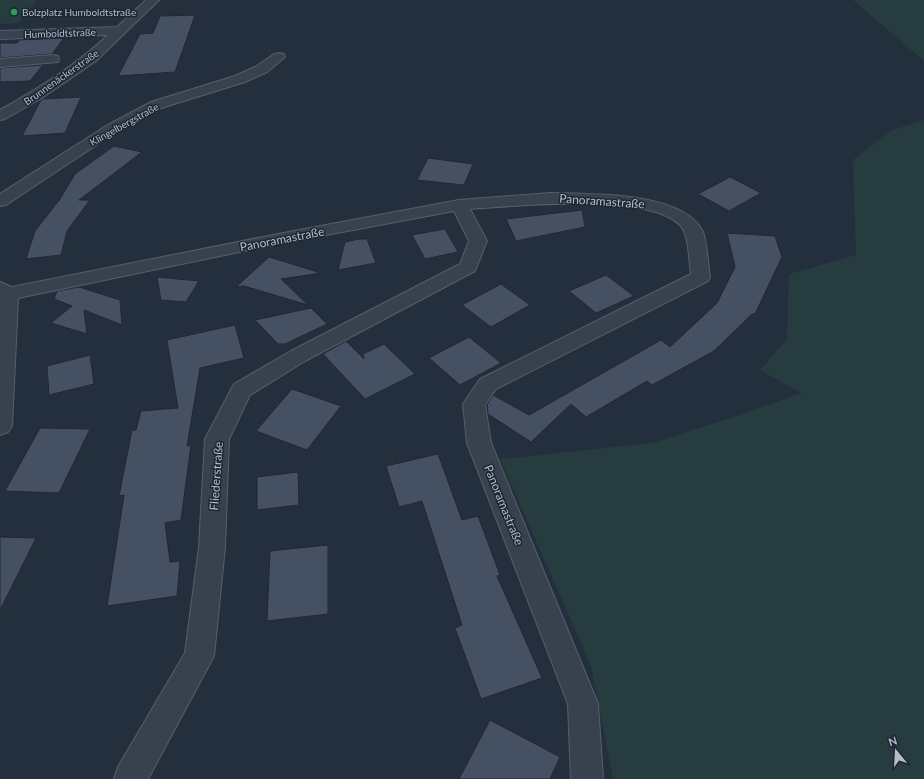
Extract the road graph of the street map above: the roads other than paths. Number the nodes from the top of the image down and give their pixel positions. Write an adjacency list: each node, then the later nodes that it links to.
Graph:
1 (153, 0): 2 (street, Brunnenäckerstraße)
2 (120, 31): 3 (street, Humboldtstraße); 7 (street, Brunnenäckerstraße)
3 (0, 34)
4 (279, 56): 8 (street, Klingelbergstraße)
5 (53, 59): 6 (street)
6 (0, 63)
7 (0, 116)
8 (0, 201)
9 (459, 205): 10 (street, Panoramastraße); 12 (street, Fliederstraße); 13 (street, Panoramastraße)
10 (5, 291): 11 (street)
11 (0, 426)
12 (130, 779)
13 (587, 779)

